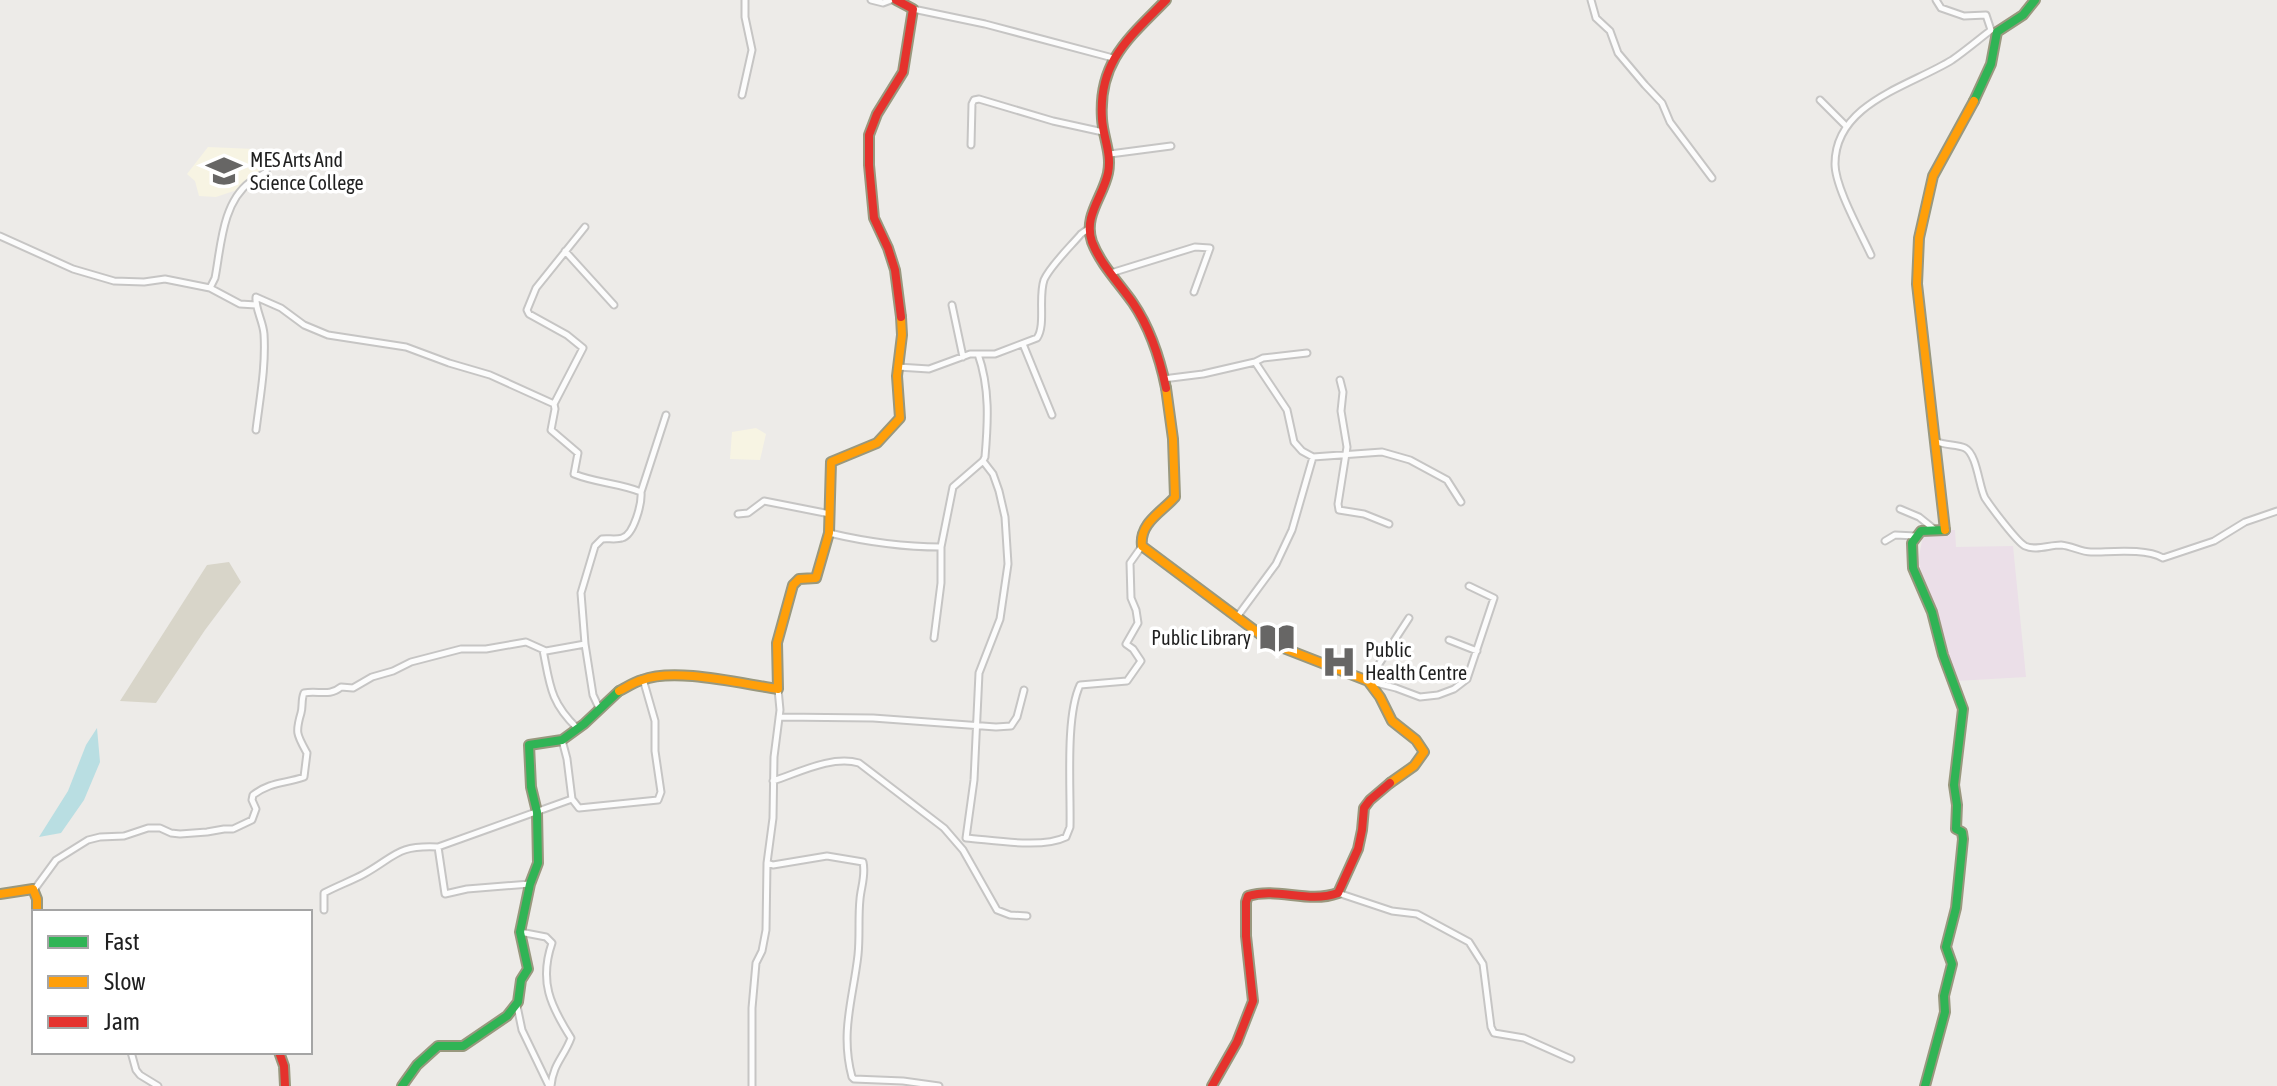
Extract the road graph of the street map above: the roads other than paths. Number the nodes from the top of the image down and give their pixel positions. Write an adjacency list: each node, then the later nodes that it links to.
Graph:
1 (745, 0): 11 (street)
2 (871, 0): 3 (street)
3 (893, 0): 8 (street)
4 (1166, 0): 10 (street)
5 (1591, 0): 19 (street)
6 (1936, 0): 9 (street)
7 (2035, 0): 9 (street)
8 (913, 9): 10 (street); 36 (street)
9 (1994, 31): 13 (street); 43 (street)
10 (1113, 58): 14 (street)
11 (742, 95)
12 (1820, 100): 13 (street)
13 (1846, 126): 24 (street)
14 (1103, 132): 15 (street); 17 (street)
15 (971, 145)
16 (1171, 146): 17 (street)
17 (1110, 154): 21 (street)
18 (260, 158): 26 (street)
19 (1712, 178)
20 (585, 227): 23 (street)
21 (1088, 229): 25 (street); 31 (street)
22 (0, 236): 26 (street)
23 (565, 251): 29 (street); 39 (street)
24 (1871, 255)
25 (1110, 273): 27 (street); 37 (street)
26 (210, 288): 28 (street)
27 (1194, 292)
28 (256, 305): 39 (street); 42 (street)
29 (614, 305)
30 (952, 305): 34 (street)
31 (1023, 344): 33 (street); 41 (street)
32 (1307, 353): 35 (street)
33 (978, 354): 34 (street); 46 (street)
34 (963, 357): 36 (street)
35 (1255, 362): 37 (street); 45 (street)
36 (898, 367): 52 (street)
37 (1163, 379): 58 (street)
38 (1340, 380): 44 (street)
39 (554, 404): 47 (street)
40 (666, 415): 47 (street)
41 (1052, 415)
42 (256, 430)
43 (1935, 441): 50 (street); 54 (street)
44 (1346, 454): 45 (street); 48 (street); 53 (street)
45 (1313, 457): 61 (street)
46 (983, 461): 59 (street); 74 (street)
47 (641, 492): 65 (street)
48 (1461, 502)
49 (1900, 509): 54 (street)
50 (2277, 511)
51 (738, 514): 52 (street)
52 (831, 514): 55 (street)
53 (1389, 524)
54 (1934, 529): 56 (street)
55 (829, 533): 59 (street); 70 (street)
56 (1916, 536): 57 (street); 105 (street)
57 (1885, 541)
58 (1142, 546): 61 (street); 81 (street)
59 (941, 547): 63 (street)
60 (1469, 586): 67 (street)
61 (1237, 617): 69 (street)
62 (1409, 618): 69 (street)
63 (934, 638)
64 (1449, 640): 67 (street)
65 (585, 644): 66 (street); 72 (street)
66 (543, 650): 75 (street); 80 (street)
67 (1477, 651): 69 (street)
68 (643, 679): 70 (street); 72 (street); 78 (street)
69 (1368, 681): 88 (street)
70 (778, 689): 73 (street)
71 (1024, 690): 74 (street)
72 (599, 708): 75 (street)
73 (779, 717): 74 (street); 77 (street)
74 (975, 725): 81 (street)
75 (577, 728): 76 (street)
76 (562, 740): 78 (street); 79 (street)
77 (773, 781): 82 (street); 85 (street)
78 (572, 799): 79 (street)
79 (537, 812): 84 (street); 86 (street)
80 (145, 830): 83 (street); 87 (street)
81 (966, 838): 82 (street)
82 (954, 839): 92 (street)
83 (148, 840)
84 (438, 847): 86 (street); 91 (street)
85 (767, 863): 102 (street); 103 (street)
86 (530, 884): 93 (street)
87 (34, 890): 89 (street); 90 (street)
88 (1338, 893): 97 (street); 104 (street)
89 (0, 894)
90 (37, 910)
91 (324, 910)
92 (1027, 916)
93 (520, 932): 94 (street); 101 (street)
94 (518, 1002): 100 (street); 101 (street)
95 (132, 1054): 98 (street)
96 (280, 1054): 99 (street)
97 (1571, 1059)
98 (158, 1086)
99 (285, 1086)
100 (402, 1086)
101 (550, 1086)
102 (752, 1086)
103 (939, 1086)
104 (1212, 1086)
105 (1925, 1086)

